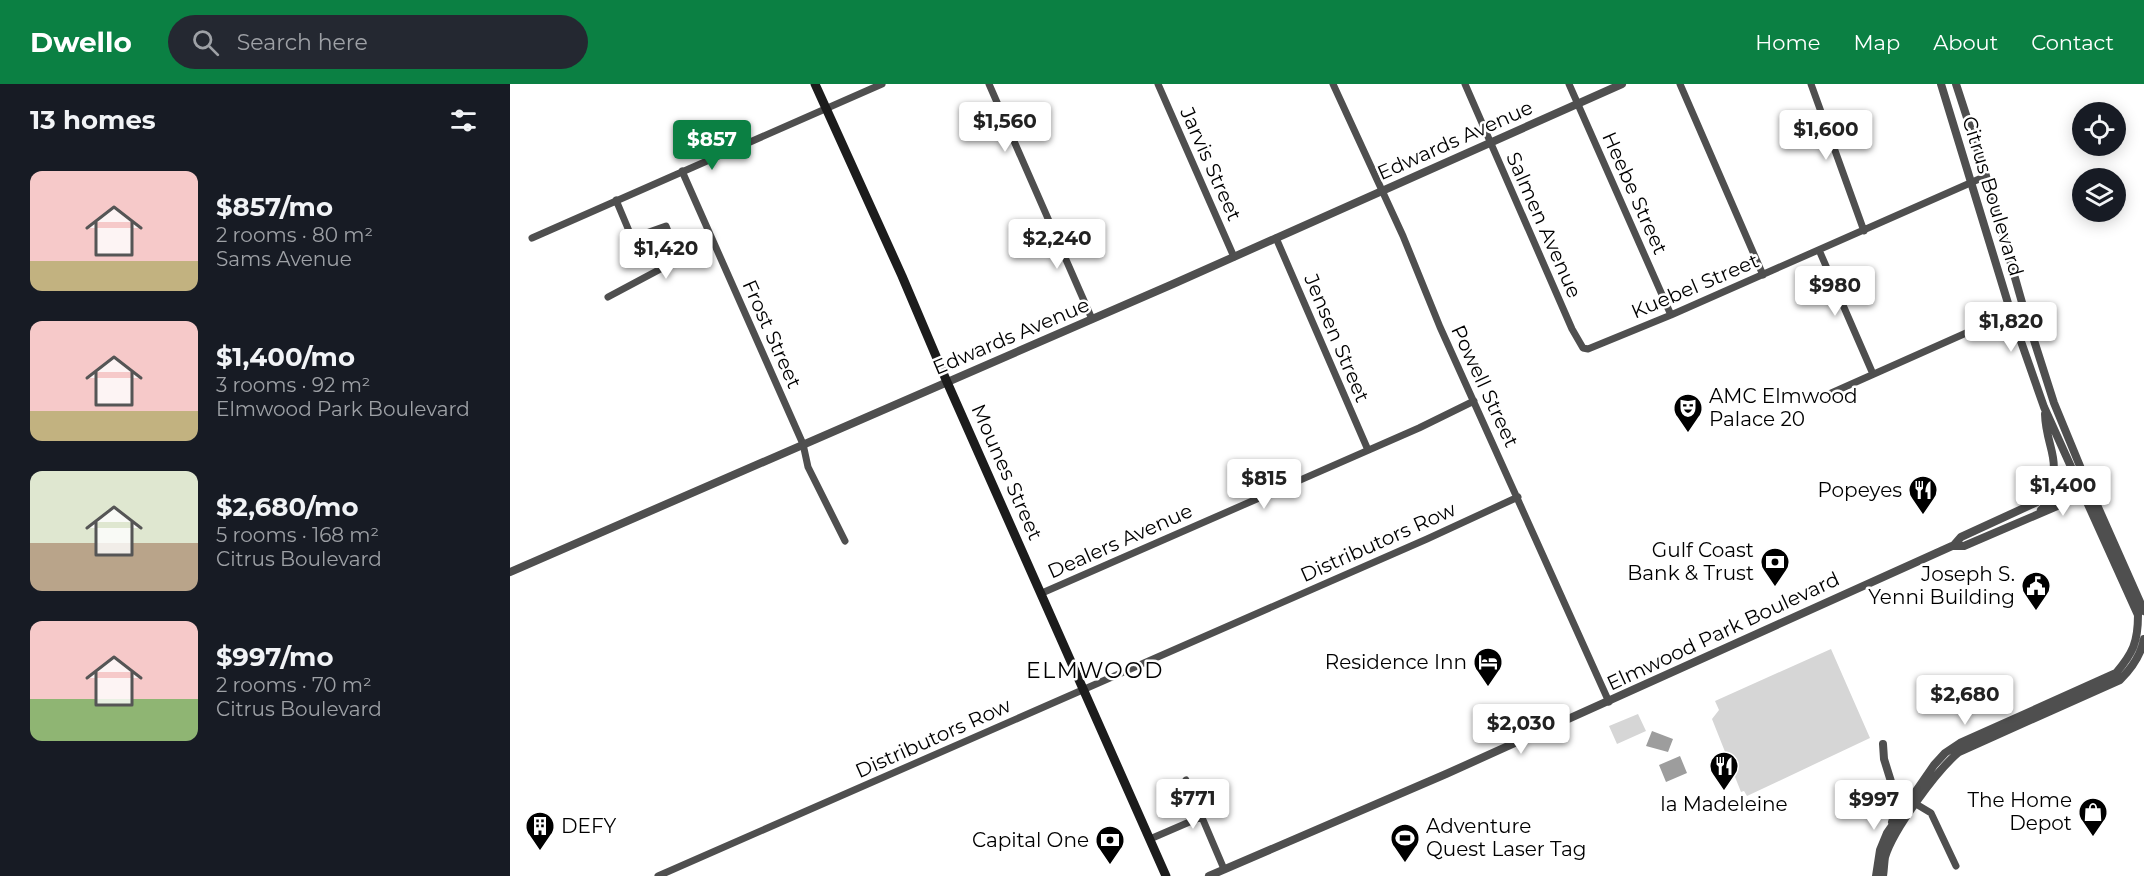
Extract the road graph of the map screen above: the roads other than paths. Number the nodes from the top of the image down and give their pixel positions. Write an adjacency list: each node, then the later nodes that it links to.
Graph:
1 (815, 84): 14 (main road, Mounes Street)
2 (882, 84): 14 (street)
3 (989, 84): 33 (street)
4 (1158, 84): 26 (street, Jarvis Street)
5 (1333, 84): 19 (street, Powell Street)
6 (1465, 84): 15 (street, Salmen Avenue)
7 (1569, 84): 13 (street, Heebe Street)
8 (1622, 84): 13 (street, Edwards Avenue)
9 (1680, 84): 28 (street)
10 (1811, 84): 21 (street)
11 (1941, 84): 18 (street, Citrus Boulevard)
12 (1956, 84): 17 (street, Citrus Boulevard)
13 (1577, 104): 15 (street, Edwards Avenue); 32 (street, Heebe Street)
14 (825, 108): 16 (street); 36 (main road, Mounes Street)
15 (1490, 142): 19 (street, Edwards Avenue); 34 (street, Salmen Avenue)
16 (682, 171): 20 (street); 24 (street, Frost Street)
17 (1986, 176): 18 (street, Kuebel Street); 30 (street, Citrus Boulevard)
18 (1972, 181): 21 (street, Kuebel Street); 31 (street, Citrus Boulevard)
19 (1382, 190): 23 (street, Edwards Avenue); 39 (street, Powell Street)
20 (616, 200): 22 (street); 27 (street)
21 (1864, 231): 25 (street, Kuebel Street)
22 (532, 238)
23 (1276, 238): 26 (street, Edwards Avenue); 44 (street, Jensen Street)
24 (713, 241): 27 (street); 43 (street, Frost Street)
25 (1819, 250): 28 (street, Kuebel Street); 35 (street)
26 (1234, 257): 33 (street, Edwards Avenue)
27 (679, 259): 29 (street)
28 (1763, 275): 32 (street, Kuebel Street)
29 (608, 297)
30 (2024, 308): 31 (street); 41 (street, Citrus Boulevard)
31 (2011, 313): 35 (street); 37 (street, Citrus Boulevard)
32 (1671, 315): 34 (street, Kuebel Street)
33 (1092, 319): 36 (street, Edwards Avenue)
34 (1582, 345)
35 (1873, 374): 38 (street)
36 (946, 382): 43 (street, Edwards Avenue); 56 (main road, Mounes Street)
37 (2036, 384): 40 (street, Citrus Boulevard); 41 (street)
38 (1829, 394)
39 (1474, 401): 44 (street, Dealers Avenue); 49 (street, Powell Street)
40 (2044, 407): 45 (street, Citrus Boulevard); 47 (street)
41 (2063, 426): 42 (street, Citrus Boulevard)
42 (2068, 441): 45 (street); 46 (street, Citrus Boulevard)
43 (803, 444): 53 (street, Frost Street); 55 (street, Edwards Avenue)
44 (1368, 450): 56 (street, Dealers Avenue)
45 (2071, 468): 46 (street); 47 (street); 48 (street, Citrus Boulevard); 52 (street, Elmwood Park Boulevard)
46 (2082, 471): 57 (street, Citrus Boulevard)
47 (2054, 475): 54 (street, Elmwood Park Boulevard)
48 (2083, 495): 50 (street, Elmwood Park Boulevard); 51 (street, Citrus Boulevard)
49 (1518, 497): 59 (street, Distributors Row); 60 (street, Powell Street)
50 (2070, 500): 51 (street); 52 (street, Elmwood Park Boulevard)
51 (2090, 511): 65 (street, Citrus Boulevard)
52 (2033, 516): 54 (street, Elmwood Park Boulevard)
53 (845, 541)
54 (1954, 545): 60 (street, Elmwood Park Boulevard)
55 (511, 568)
56 (1042, 593): 59 (main road, Mounes Street)
57 (2144, 610)
58 (2144, 639): 63 (street)
59 (1084, 690): 66 (main road, Mounes Street); 69 (street, Distributors Row)
60 (1609, 702): 68 (street, Elmwood Park Boulevard)
61 (1883, 744): 65 (street)
62 (1186, 780): 64 (street)
63 (1916, 804): 67 (street); 73 (street)
64 (1201, 817): 66 (street); 68 (street)
65 (1890, 829): 72 (street, Citrus Boulevard)
66 (1150, 839): 70 (main road, Mounes Street)
67 (1956, 866)
68 (1224, 869): 71 (street, Elmwood Park Boulevard)
69 (658, 876)
70 (1166, 876)
71 (1209, 876)
72 (1876, 876)
73 (1883, 876)

